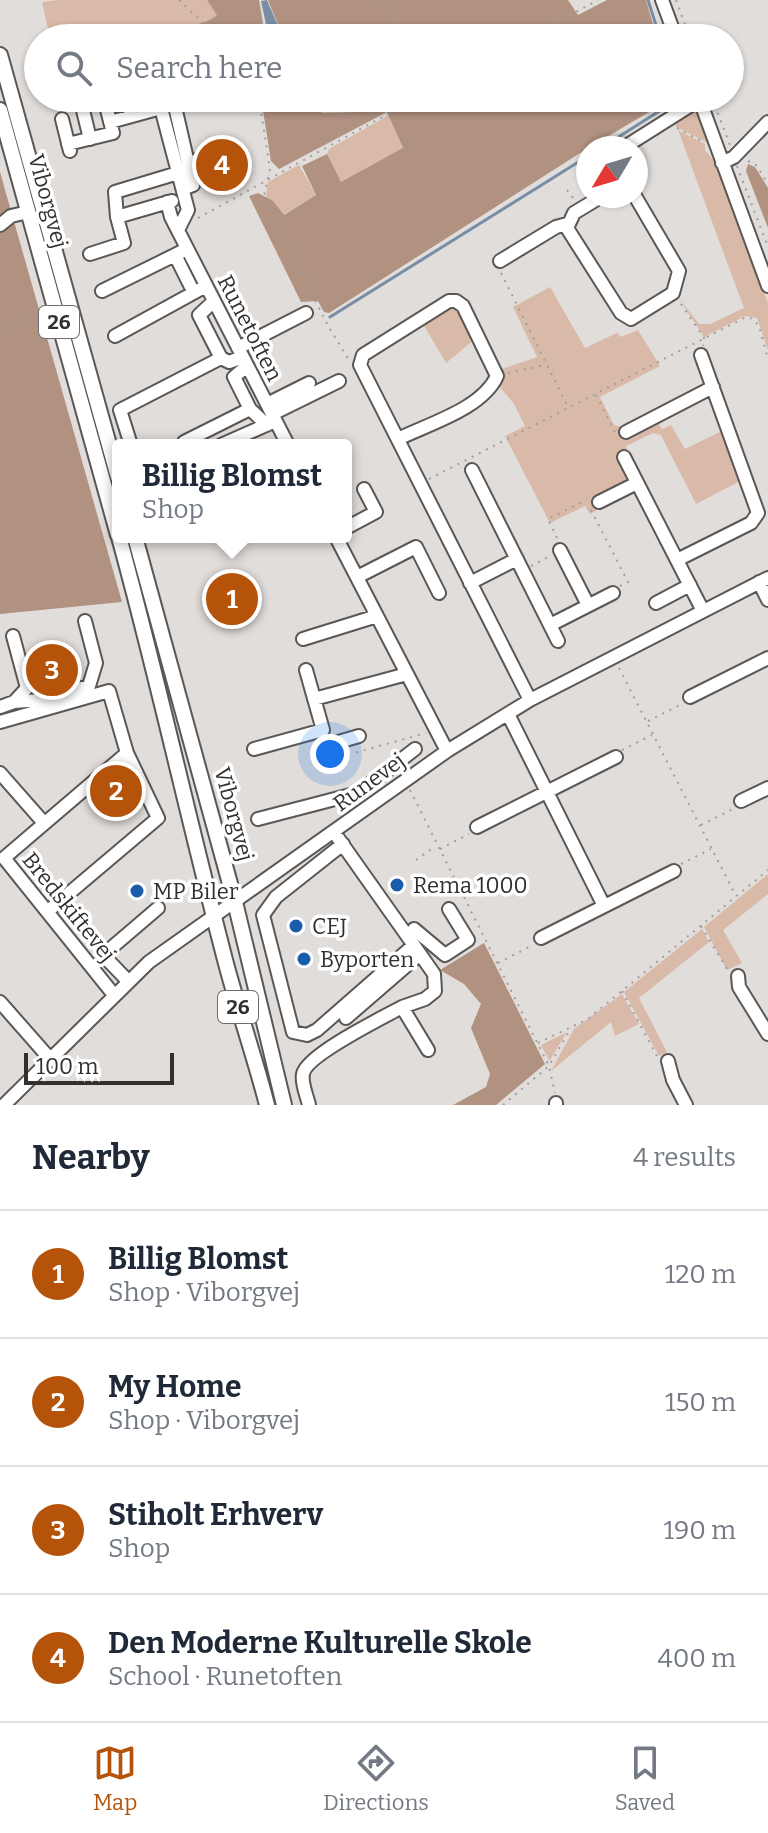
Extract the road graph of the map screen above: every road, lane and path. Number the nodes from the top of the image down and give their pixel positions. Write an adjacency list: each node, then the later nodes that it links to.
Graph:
1 (179, 0): 6 (path)
2 (383, 0): 7 (path)
3 (598, 0): 8 (path)
4 (662, 0): 9 (street)
5 (676, 0): 10 (path)
6 (205, 24)
7 (397, 24)
8 (553, 24)
9 (671, 24)
10 (685, 24)
11 (0, 55): 83 (main road, Viborgvej / 26)
12 (0, 110): 43 (main road, Viborgvej / 26)
13 (83, 112): 30 (street)
14 (108, 112): 27 (street)
15 (130, 112): 24 (street)
16 (138, 112): 24 (street)
17 (162, 112): 34 (street)
18 (175, 112): 34 (street)
19 (261, 112): 35 (path)
20 (391, 112): 36 (path)
21 (680, 112): 25 (street)
22 (707, 112): 31 (street)
23 (709, 112): 33 (path)
24 (131, 116): 27 (street)
25 (671, 117): 29 (street); 31 (path)
26 (62, 119): 30 (street)
27 (110, 122): 30 (street)
28 (768, 122): 33 (street)
29 (642, 136)
30 (90, 139)
31 (715, 142): 33 (street)
32 (224, 145): 34 (street)
33 (730, 160): 38 (path); 48 (path); 53 (street)
34 (183, 169): 39 (street); 44 (street)
35 (270, 169): 36 (path); 37 (path)
36 (278, 173): 37 (path)
37 (265, 181): 47 (path); 67 (path)
38 (768, 184)
39 (184, 193): 40 (street); 47 (street)
40 (167, 202): 44 (street); 47 (street, Runetoften)
41 (582, 208): 45 (street)
42 (643, 208): 56 (street)
43 (28, 212): 46 (street); 58 (main road, Viborgvej / 26)
44 (117, 217): 50 (street)
45 (567, 224): 52 (street); 56 (street)
46 (0, 225)
47 (179, 228): 49 (street, Runetoften)
48 (768, 247)
49 (187, 249): 51 (street); 54 (street, Runetoften)
50 (90, 254)
51 (175, 255): 54 (street); 55 (street)
52 (500, 261): 68 (path)
53 (768, 286)
54 (200, 288): 57 (street, Runetoften); 61 (street)
55 (102, 291)
56 (673, 293): 62 (path)
57 (214, 301): 64 (street, Runetoften); 65 (street)
58 (55, 308): 60 (path); 90 (main road, Viborgvej / 26)
59 (306, 313): 64 (street)
60 (0, 336)
61 (115, 336)
62 (704, 338): 66 (path); 73 (path)
63 (701, 355): 72 (street)
64 (243, 357): 65 (street); 75 (street); 76 (street, Runetoften)
65 (221, 358): 78 (street)
66 (768, 359)
67 (360, 360): 69 (street); 82 (street)
68 (546, 365): 69 (path); 74 (path)
69 (497, 376): 82 (street)
70 (339, 381): 76 (street)
71 (309, 383): 76 (street)
72 (713, 387): 77 (street); 96 (street)
73 (595, 394): 74 (path); 77 (path)
74 (568, 408): 86 (path)
75 (250, 409): 76 (street); 79 (street)
76 (270, 416): 80 (street); 81 (street, Runetoften)
77 (622, 434)
78 (129, 439)
79 (190, 439)
80 (231, 439)
81 (284, 439)
82 (398, 439): 86 (street)
83 (112, 456)
84 (624, 457): 87 (street)
85 (472, 470): 97 (street)
86 (420, 483): 100 (street)
87 (637, 483): 89 (street); 96 (street)
88 (364, 489): 91 (street)
89 (599, 502)
90 (112, 514)
91 (352, 525)
92 (120, 543): 161 (main road, Viborgvej / 26)
93 (137, 543): 156 (main road, Viborgvej / 26)
94 (339, 543): 98 (street)
95 (560, 550): 97 (path); 103 (path); 106 (street)
96 (677, 560): 101 (street)
97 (520, 565): 100 (street); 110 (street)
98 (357, 577): 102 (street); 108 (street)
99 (764, 580): 104 (street); 107 (street, Runevej)
100 (470, 583): 120 (street)
101 (690, 585): 105 (street); 107 (street)
102 (439, 593)
103 (613, 593): 106 (street)
104 (768, 600)
105 (656, 603)
106 (588, 605): 110 (street)
107 (703, 611): 114 (street, Runevej)
108 (377, 616): 112 (street); 117 (street)
109 (85, 621): 121 (street)
110 (550, 625): 113 (street)
111 (13, 636): 121 (street)
112 (303, 639)
113 (558, 641)
114 (613, 656): 120 (street, Runevej); 125 (path)
115 (768, 658): 118 (street)
116 (306, 670): 119 (street)
117 (407, 674): 119 (street); 126 (street)
118 (690, 697): 125 (path)
119 (314, 699): 130 (street)
120 (530, 700): 123 (street, Runevej)
121 (14, 702): 122 (street)
122 (0, 707)
123 (508, 714): 132 (street, Runevej); 139 (street)
124 (0, 722): 133 (street)
125 (647, 722): 127 (path)
126 (435, 730): 132 (street); 135 (path)
127 (653, 734): 134 (path); 145 (path)
128 (359, 736): 129 (street)
129 (335, 743)
130 (254, 749)
131 (415, 749): 140 (street)
132 (447, 751): 137 (street, Runevej)
133 (127, 753): 144 (street, Bredskiftevej); 160 (street)
134 (616, 757): 139 (street)
135 (333, 759)
136 (0, 773): 144 (street)
137 (405, 782): 142 (street, Runevej); 149 (path)
138 (768, 788): 141 (street)
139 (546, 792): 146 (street); 157 (street)
140 (349, 794): 142 (street); 143 (street)
141 (741, 801): 145 (path)
142 (358, 815): 147 (street, Runevej)
143 (258, 819)
144 (44, 823): 151 (street, Bredskiftevej)
145 (700, 826): 150 (path)
146 (477, 827): 149 (path)
147 (334, 832): 148 (street); 156 (street, Runevej)
148 (343, 844): 165 (street); 165 (street)
149 (437, 848): 152 (path); 166 (path)
150 (712, 848): 154 (path); 155 (path)
151 (2, 859): 160 (street, Bredskiftevej)
152 (416, 860)
153 (768, 870): 155 (path)
154 (674, 871): 157 (street)
155 (736, 896): 162 (path)
156 (235, 902): 161 (street, Bredskiftevej); 184 (main road, Viborgvej / 26)
157 (604, 906): 164 (street)
158 (158, 908): 168 (street)
159 (449, 909): 163 (street)
160 (48, 911): 170 (street, Bredskiftevej)
161 (214, 916): 168 (street, Bredskiftevej); 183 (main road, Viborgvej / 26)
162 (701, 925): 167 (path); 169 (path)
163 (414, 929)
164 (541, 938): 166 (path)
165 (417, 950): 172 (street); 173 (street)
166 (497, 964): 176 (path)
167 (738, 976): 175 (street)
168 (128, 981): 170 (street, Bredskiftevej)
169 (622, 990): 174 (path); 179 (path)
170 (114, 995): 178 (street, Bredskiftevej)
171 (0, 1002): 178 (street)
172 (402, 1007): 177 (street); 185 (street)
173 (346, 1018)
174 (572, 1027): 176 (path); 180 (path)
175 (768, 1034)
176 (537, 1044): 180 (path)
177 (428, 1050)
178 (51, 1060): 182 (street, Bredskiftevej)
179 (668, 1061): 187 (street)
180 (549, 1066): 181 (path); 186 (path)
181 (556, 1104)
182 (4, 1105)
183 (267, 1105)
184 (284, 1105)
185 (309, 1105)
186 (503, 1105)
187 (686, 1105)

